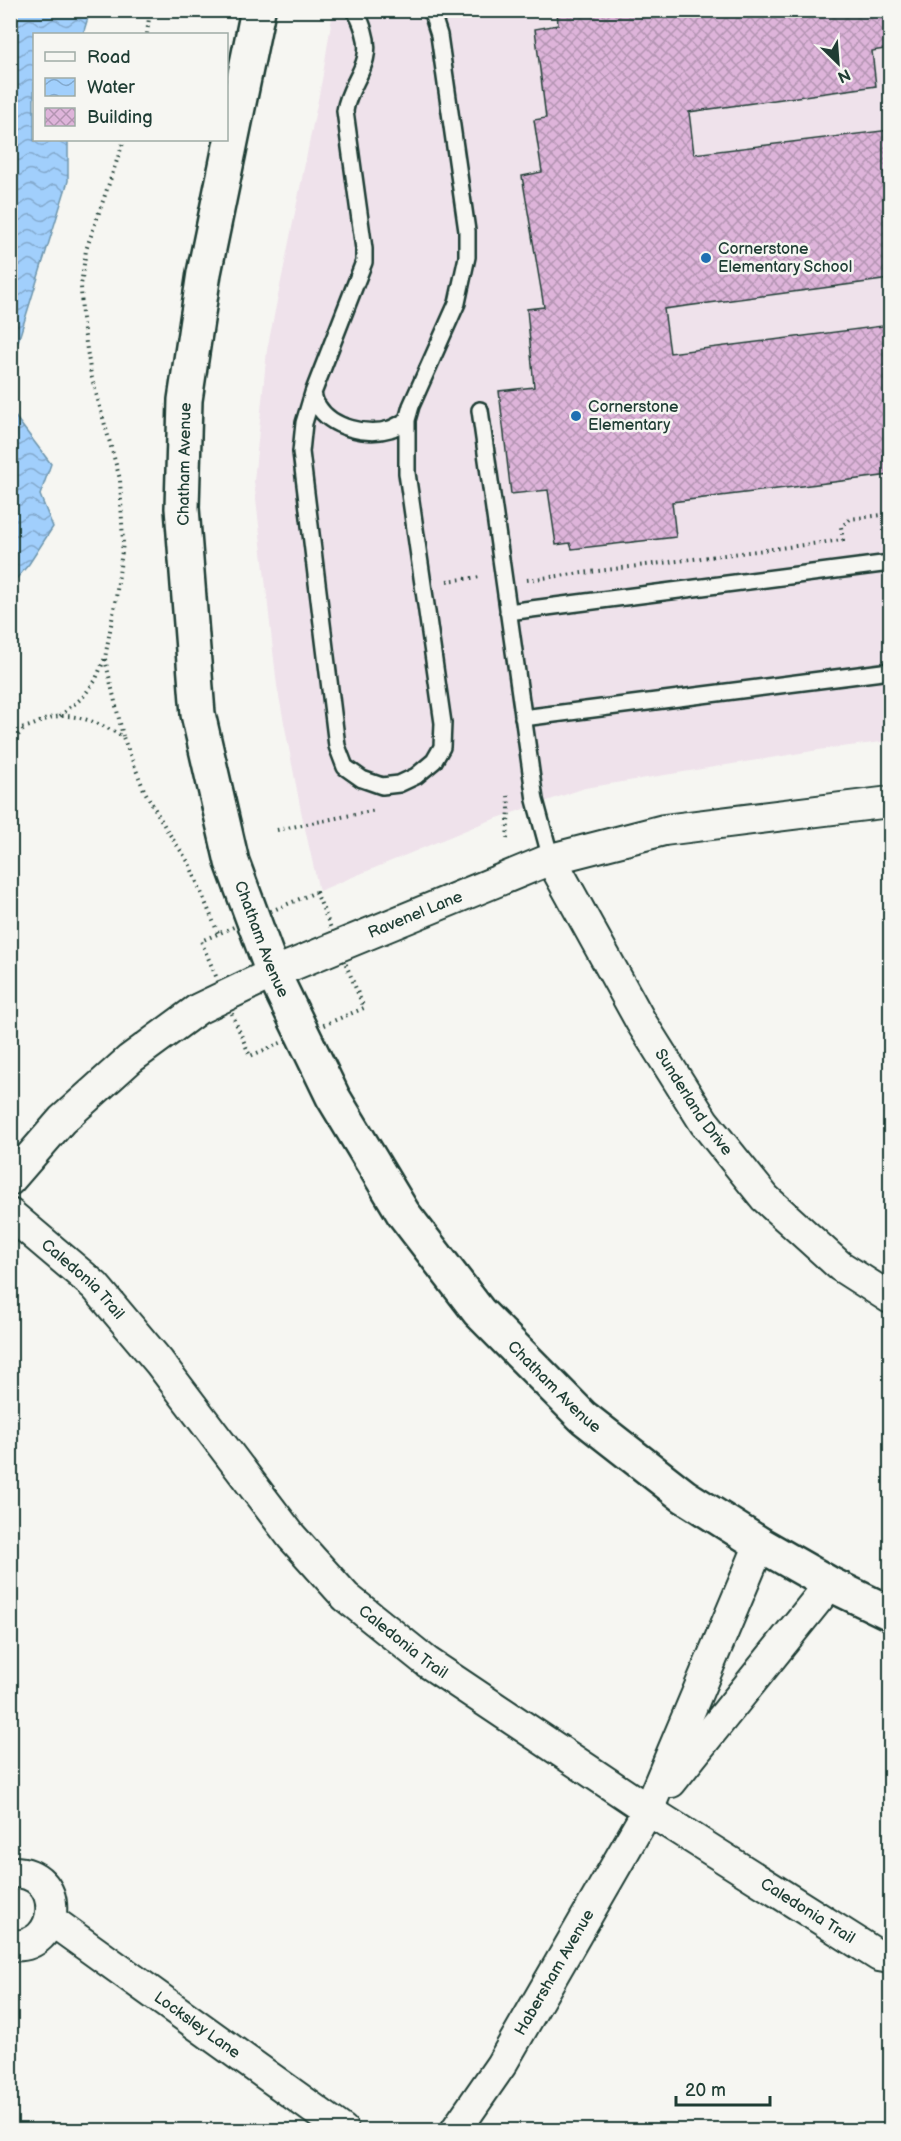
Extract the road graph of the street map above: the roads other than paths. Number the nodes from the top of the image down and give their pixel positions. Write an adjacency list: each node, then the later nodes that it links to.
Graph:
1 (258, 10): 13 (street, Chatham Avenue)
2 (354, 10): 4 (lane)
3 (431, 10): 6 (lane)
4 (313, 393): 6 (lane); 6 (lane)
5 (480, 410): 8 (lane)
6 (407, 420)
7 (891, 563): 8 (lane)
8 (508, 612): 10 (lane)
9 (891, 671): 10 (lane)
10 (523, 718): 12 (lane)
11 (891, 802): 12 (street, Ravenel Lane)
12 (550, 859): 13 (street, Ravenel Lane); 16 (street, Sunderland Drive)
13 (273, 973): 14 (street, Ravenel Lane); 17 (street, Chatham Avenue)
14 (10, 1180)
15 (10, 1214): 20 (street, Caledonia Trail)
16 (891, 1298)
17 (760, 1544): 18 (street, Chatham Avenue); 20 (street, Habersham Avenue)
18 (830, 1584): 19 (street, Chatham Avenue); 20 (street, Habersham Avenue)
19 (891, 1613)
20 (648, 1810): 24 (street, Caledonia Trail); 26 (street, Habersham Avenue)
21 (10, 1872): 22 (street)
22 (51, 1920): 23 (street); 25 (street, Locksley Lane)
23 (10, 1945)
24 (891, 1958)
25 (343, 2130)
26 (456, 2130)

